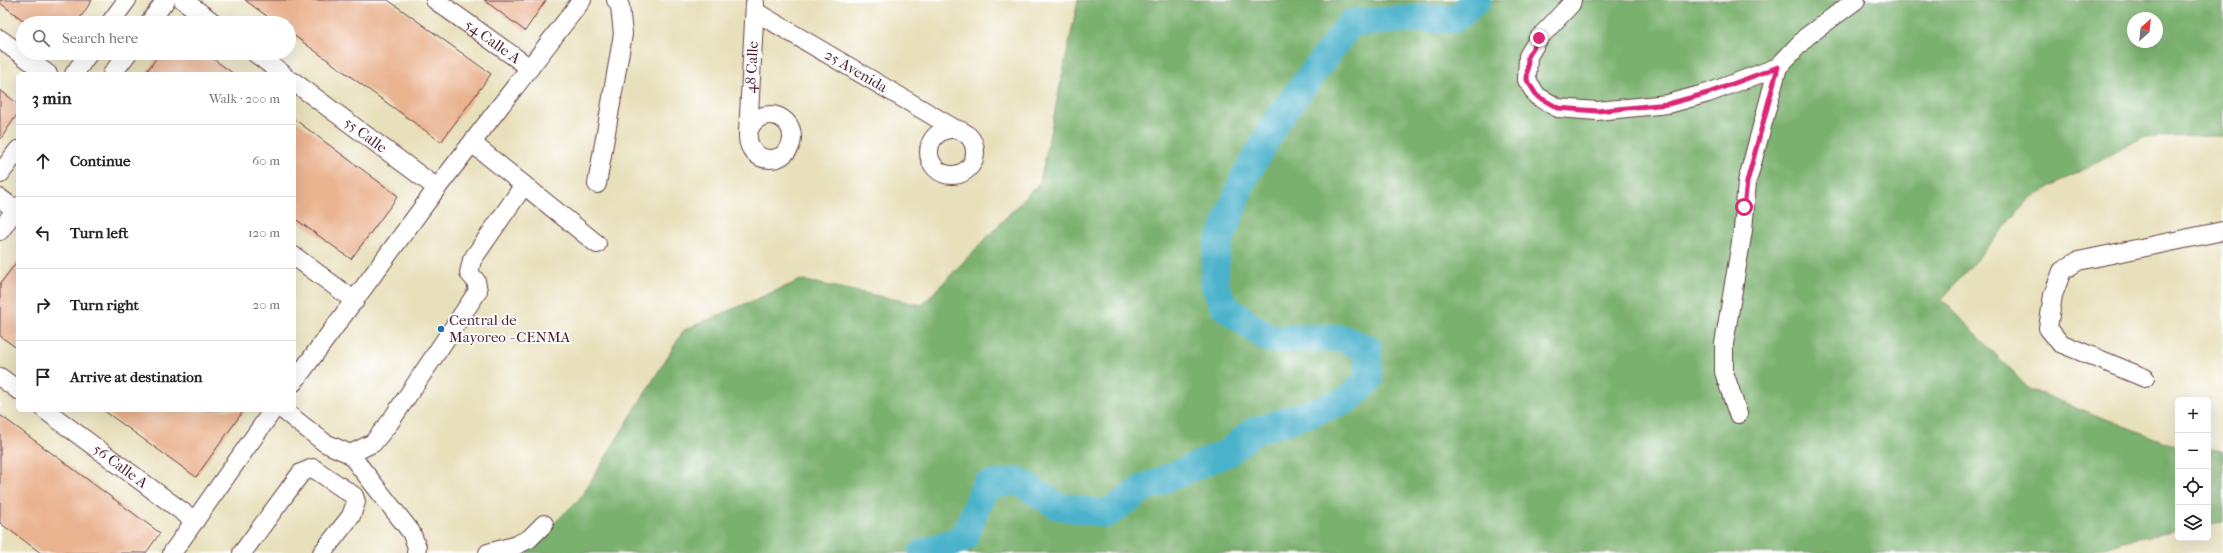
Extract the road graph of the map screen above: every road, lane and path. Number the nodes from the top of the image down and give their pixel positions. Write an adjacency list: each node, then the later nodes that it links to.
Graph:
1 (127, 0): 10 (street)
2 (166, 0): 11 (street)
3 (183, 0): 12 (street)
4 (435, 0): 20 (street, 54 Calle A)
5 (582, 0): 20 (street)
6 (616, 0): 31 (street)
7 (1572, 0): 19 (street)
8 (1856, 0): 19 (street)
9 (755, 6): 26 (street, 25 Avenida); 27 (street, 48 Calle)
10 (115, 16)
11 (155, 16)
12 (205, 16)
13 (0, 39): 14 (street)
14 (16, 51)
15 (29, 60): 21 (street)
16 (84, 60): 22 (street)
17 (123, 60): 23 (street)
18 (264, 60): 24 (street)
19 (1778, 67): 49 (street)
20 (530, 68): 28 (street)
21 (45, 72)
22 (75, 72)
23 (114, 72)
24 (280, 72)
25 (296, 83): 33 (street, 55 Calle)
26 (957, 130)
27 (748, 134)
28 (472, 143): 32 (street); 33 (street)
29 (16, 153): 30 (street)
30 (0, 174)
31 (597, 184)
32 (524, 185): 39 (street); 50 (street)
33 (438, 188): 41 (street)
34 (0, 198): 35 (street)
35 (16, 209)
36 (16, 211): 37 (street)
37 (0, 231)
38 (2223, 231): 43 (street)
39 (597, 244)
40 (296, 257): 41 (street)
41 (355, 301): 44 (street)
42 (0, 376): 45 (street)
43 (2145, 378)
44 (296, 379)
45 (16, 388)
46 (48, 412): 51 (street, 56 Calle A)
47 (272, 412): 51 (street)
48 (285, 412): 50 (street)
49 (1738, 414)
50 (350, 454): 56 (street)
51 (195, 521): 53 (street)
52 (544, 524): 57 (street)
53 (172, 553)
54 (242, 553): 55 (street)
55 (322, 553)
56 (416, 553)
57 (488, 553)

